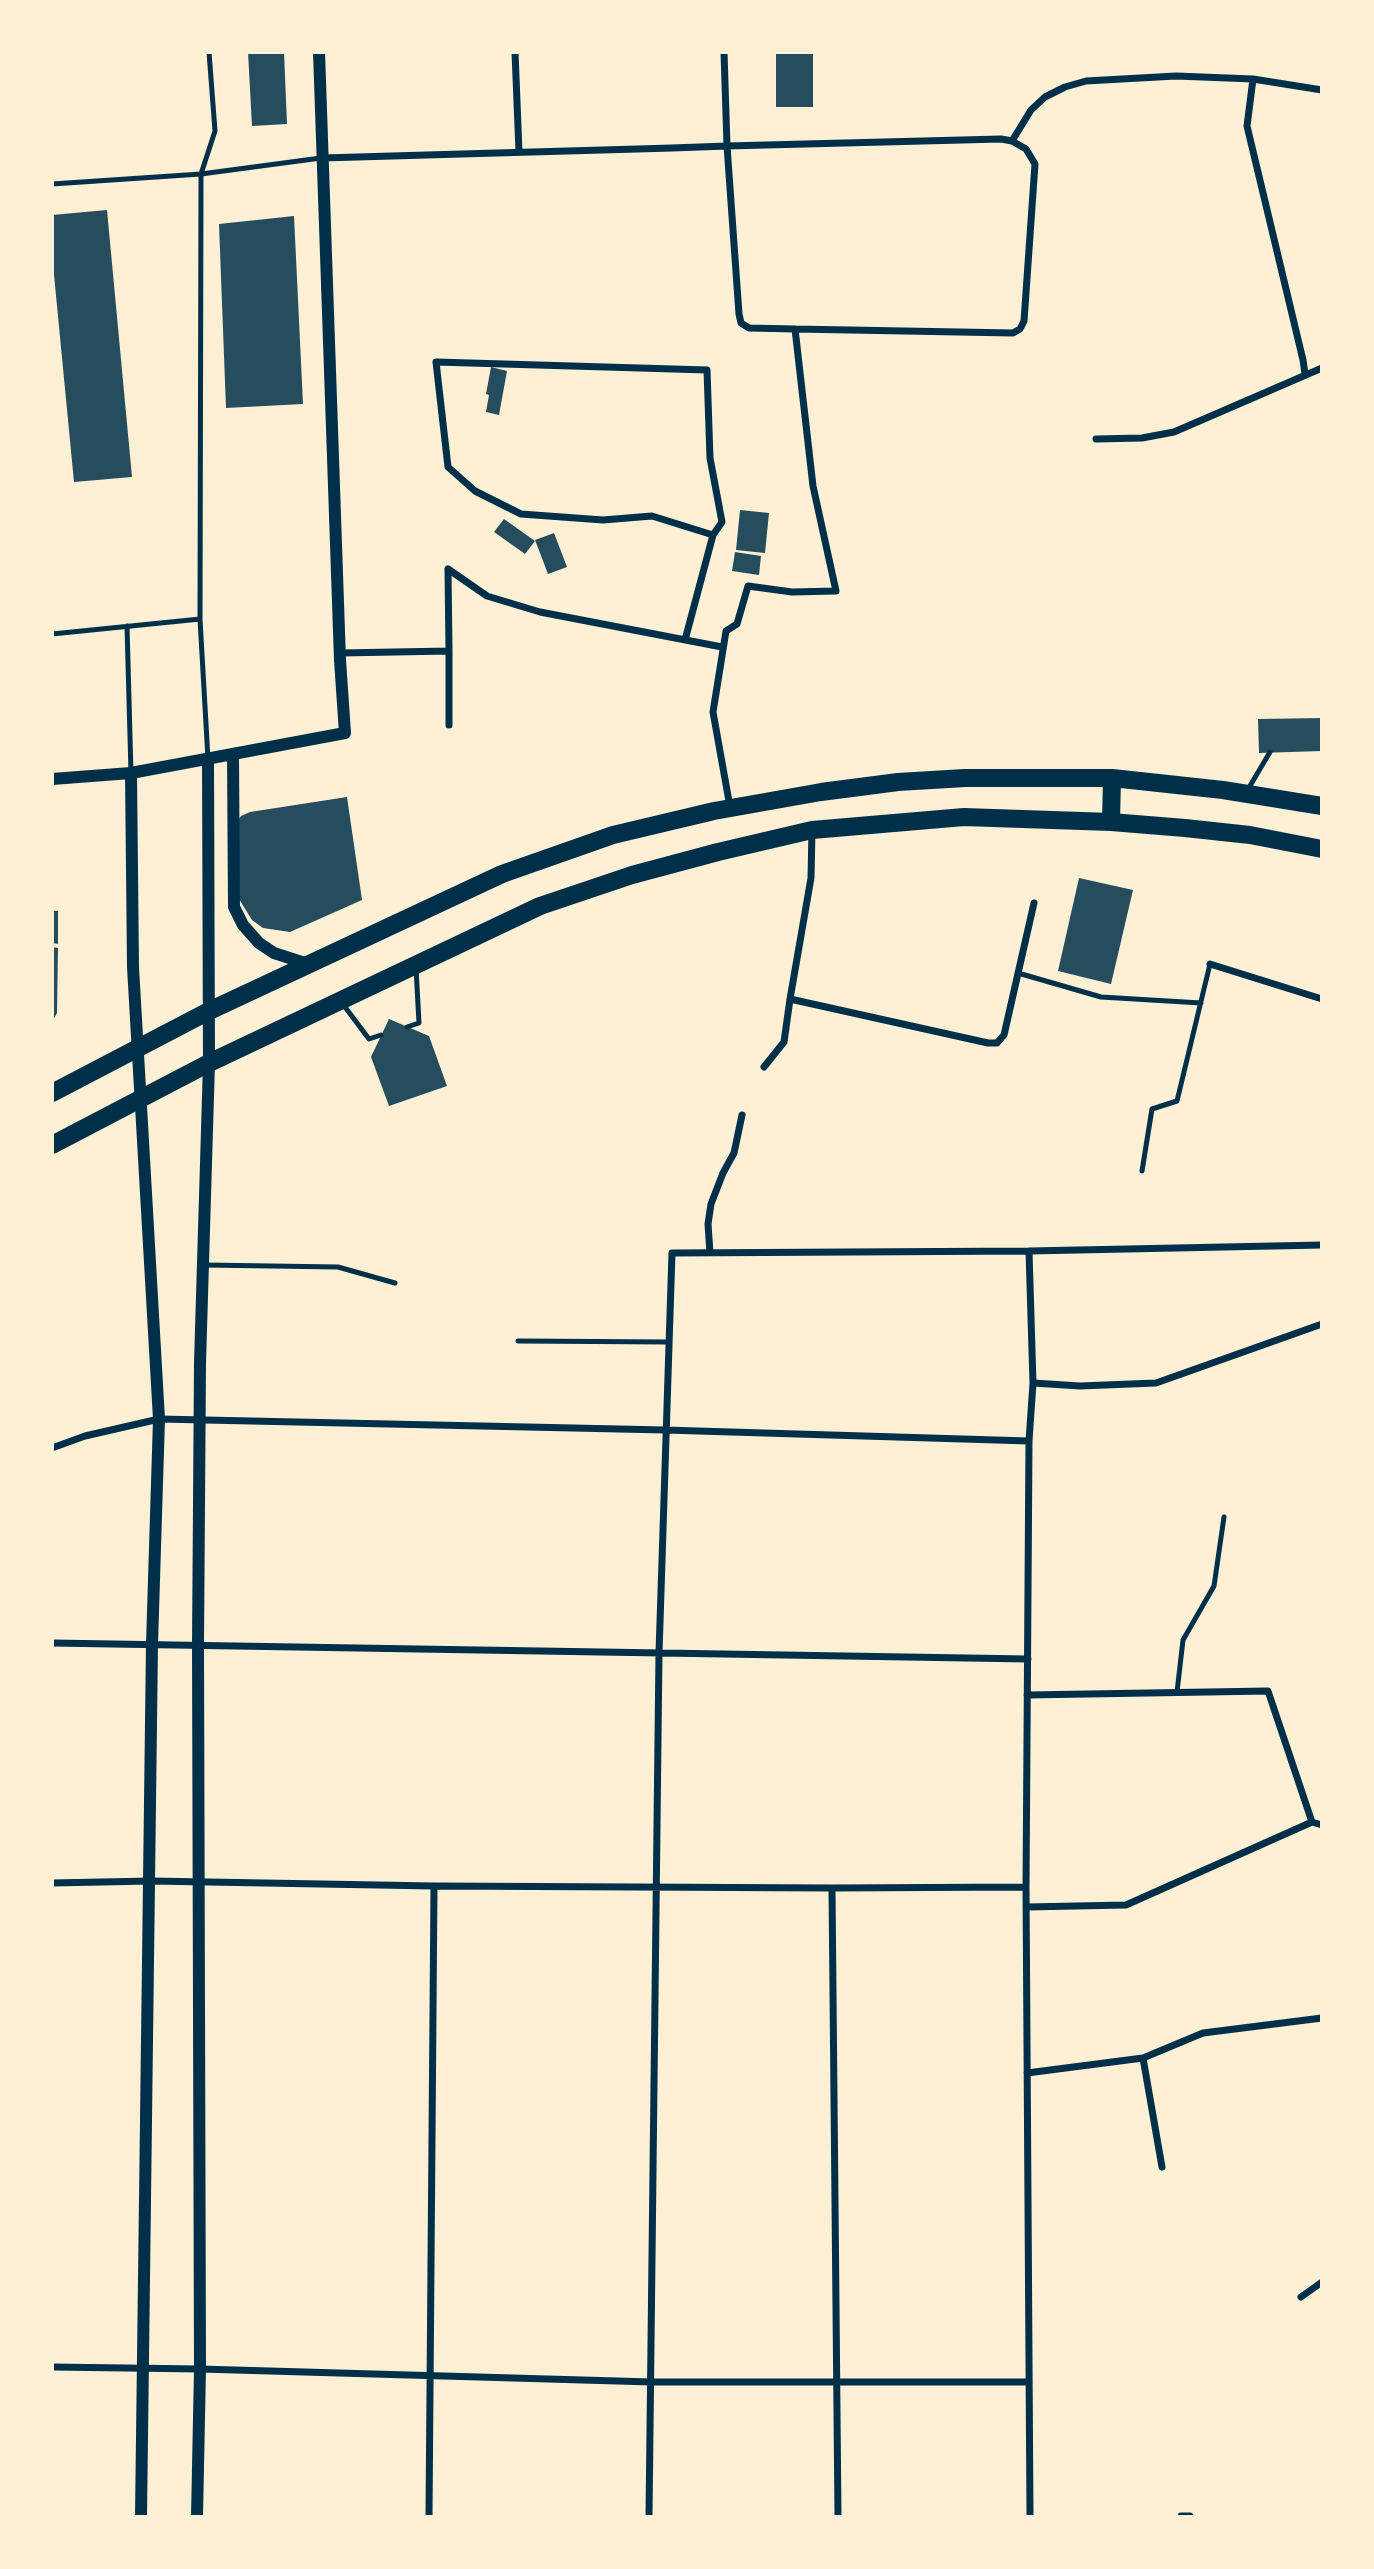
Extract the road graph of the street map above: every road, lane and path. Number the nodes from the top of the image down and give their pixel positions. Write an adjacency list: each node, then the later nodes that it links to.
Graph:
1 (209, 52): 11 (lane)
2 (318, 52): 10 (street)
3 (515, 52): 9 (street)
4 (724, 52): 8 (street)
5 (1253, 79): 6 (street); 7 (street); 15 (street)
6 (1321, 90)
7 (1013, 141): 8 (street); 13 (street)
8 (727, 146): 9 (street); 13 (street)
9 (519, 152): 10 (street)
10 (322, 158): 11 (lane); 24 (street)
11 (201, 174): 12 (lane); 18 (lane)
12 (52, 184)
13 (795, 329): 22 (street)
14 (1321, 368): 15 (street)
15 (1305, 374): 16 (street)
16 (1096, 439)
17 (713, 535): 17 (street); 21 (street)
18 (200, 619): 19 (lane); 28 (lane)
19 (127, 626): 20 (lane); 29 (lane)
20 (52, 635)
21 (685, 640): 22 (street); 23 (street)
22 (722, 647): 34 (street)
23 (449, 651): 24 (street); 25 (street)
24 (340, 653): 27 (street)
25 (449, 726)
26 (1270, 752): 32 (lane)
27 (233, 754): 28 (street); 39 (street)
28 (208, 759): 29 (street); 47 (street)
29 (131, 773): 31 (street); 50 (street)
30 (1112, 778): 32 (highway); 34 (highway); 35 (highway)
31 (52, 779)
32 (1246, 793): 33 (highway)
33 (1321, 806)
34 (730, 808): 39 (highway)
35 (1111, 821): 36 (highway); 37 (highway)
36 (812, 830): 40 (highway); 43 (street)
37 (1321, 849)
38 (1034, 903): 42 (street)
39 (308, 964): 47 (highway)
40 (416, 964): 45 (highway); 48 (lane)
41 (1210, 964): 44 (street); 46 (lane)
42 (1018, 974): 43 (street); 46 (lane)
43 (790, 999): 52 (street)
44 (1321, 999)
45 (340, 1000): 49 (lane); 51 (highway)
46 (1201, 1003): 57 (lane)
47 (209, 1011): 50 (highway); 51 (street)
48 (407, 1027)
49 (381, 1035)
50 (137, 1048): 53 (highway); 54 (street)
51 (209, 1063): 54 (highway); 61 (street)
52 (764, 1067)
53 (52, 1093)
54 (141, 1099): 56 (highway); 67 (street)
55 (742, 1115): 60 (street)
56 (52, 1144)
57 (1142, 1171)
58 (1321, 1245): 59 (street)
59 (1029, 1251): 60 (street); 66 (street)
60 (710, 1253): 65 (street)
61 (203, 1265): 62 (lane); 68 (street)
62 (395, 1283)
63 (1321, 1324): 66 (street)
64 (518, 1341): 65 (lane)
65 (669, 1342): 69 (street)
66 (1033, 1383): 70 (street)
67 (159, 1419): 68 (street); 71 (street); 74 (street)
68 (200, 1419): 69 (street); 75 (street)
69 (665, 1430): 70 (street); 76 (street)
70 (1029, 1441): 77 (street)
71 (52, 1448)
72 (1223, 1517): 78 (lane)
73 (52, 1643): 74 (street)
74 (152, 1644): 75 (street); 82 (street)
75 (198, 1645): 76 (street); 83 (street)
76 (659, 1653): 77 (street); 86 (street)
77 (1028, 1659): 79 (street)
78 (1177, 1692): 79 (street); 80 (street)
79 (1027, 1695): 87 (street)
80 (1312, 1822): 81 (street); 89 (street)
81 (1321, 1825)
82 (151, 1881): 83 (street); 84 (street); 97 (street)
83 (198, 1882): 85 (street); 98 (street)
84 (52, 1883)
85 (434, 1886): 86 (street); 99 (street)
86 (657, 1887): 88 (street); 100 (street)
87 (1026, 1887): 88 (street); 89 (street)
88 (832, 1888): 101 (street)
89 (1027, 1907): 92 (street)
90 (1321, 2018): 91 (street)
91 (1143, 2058): 92 (street); 93 (street)
92 (1027, 2073): 102 (street)
93 (1162, 2167)
94 (1321, 2282): 95 (street)
95 (1301, 2297)
96 (52, 2367): 97 (street)
97 (143, 2368): 98 (street); 103 (street)
98 (200, 2369): 99 (street); 104 (street)
99 (430, 2375): 100 (street); 105 (street)
100 (652, 2382): 101 (street); 106 (street)
101 (836, 2382): 102 (street); 107 (street)
102 (1028, 2382): 108 (street)
103 (141, 2516)
104 (197, 2516)
105 (429, 2516)
106 (649, 2516)
107 (838, 2516)
108 (1030, 2516)
109 (1181, 2516): 110 (street)
110 (1191, 2516)

